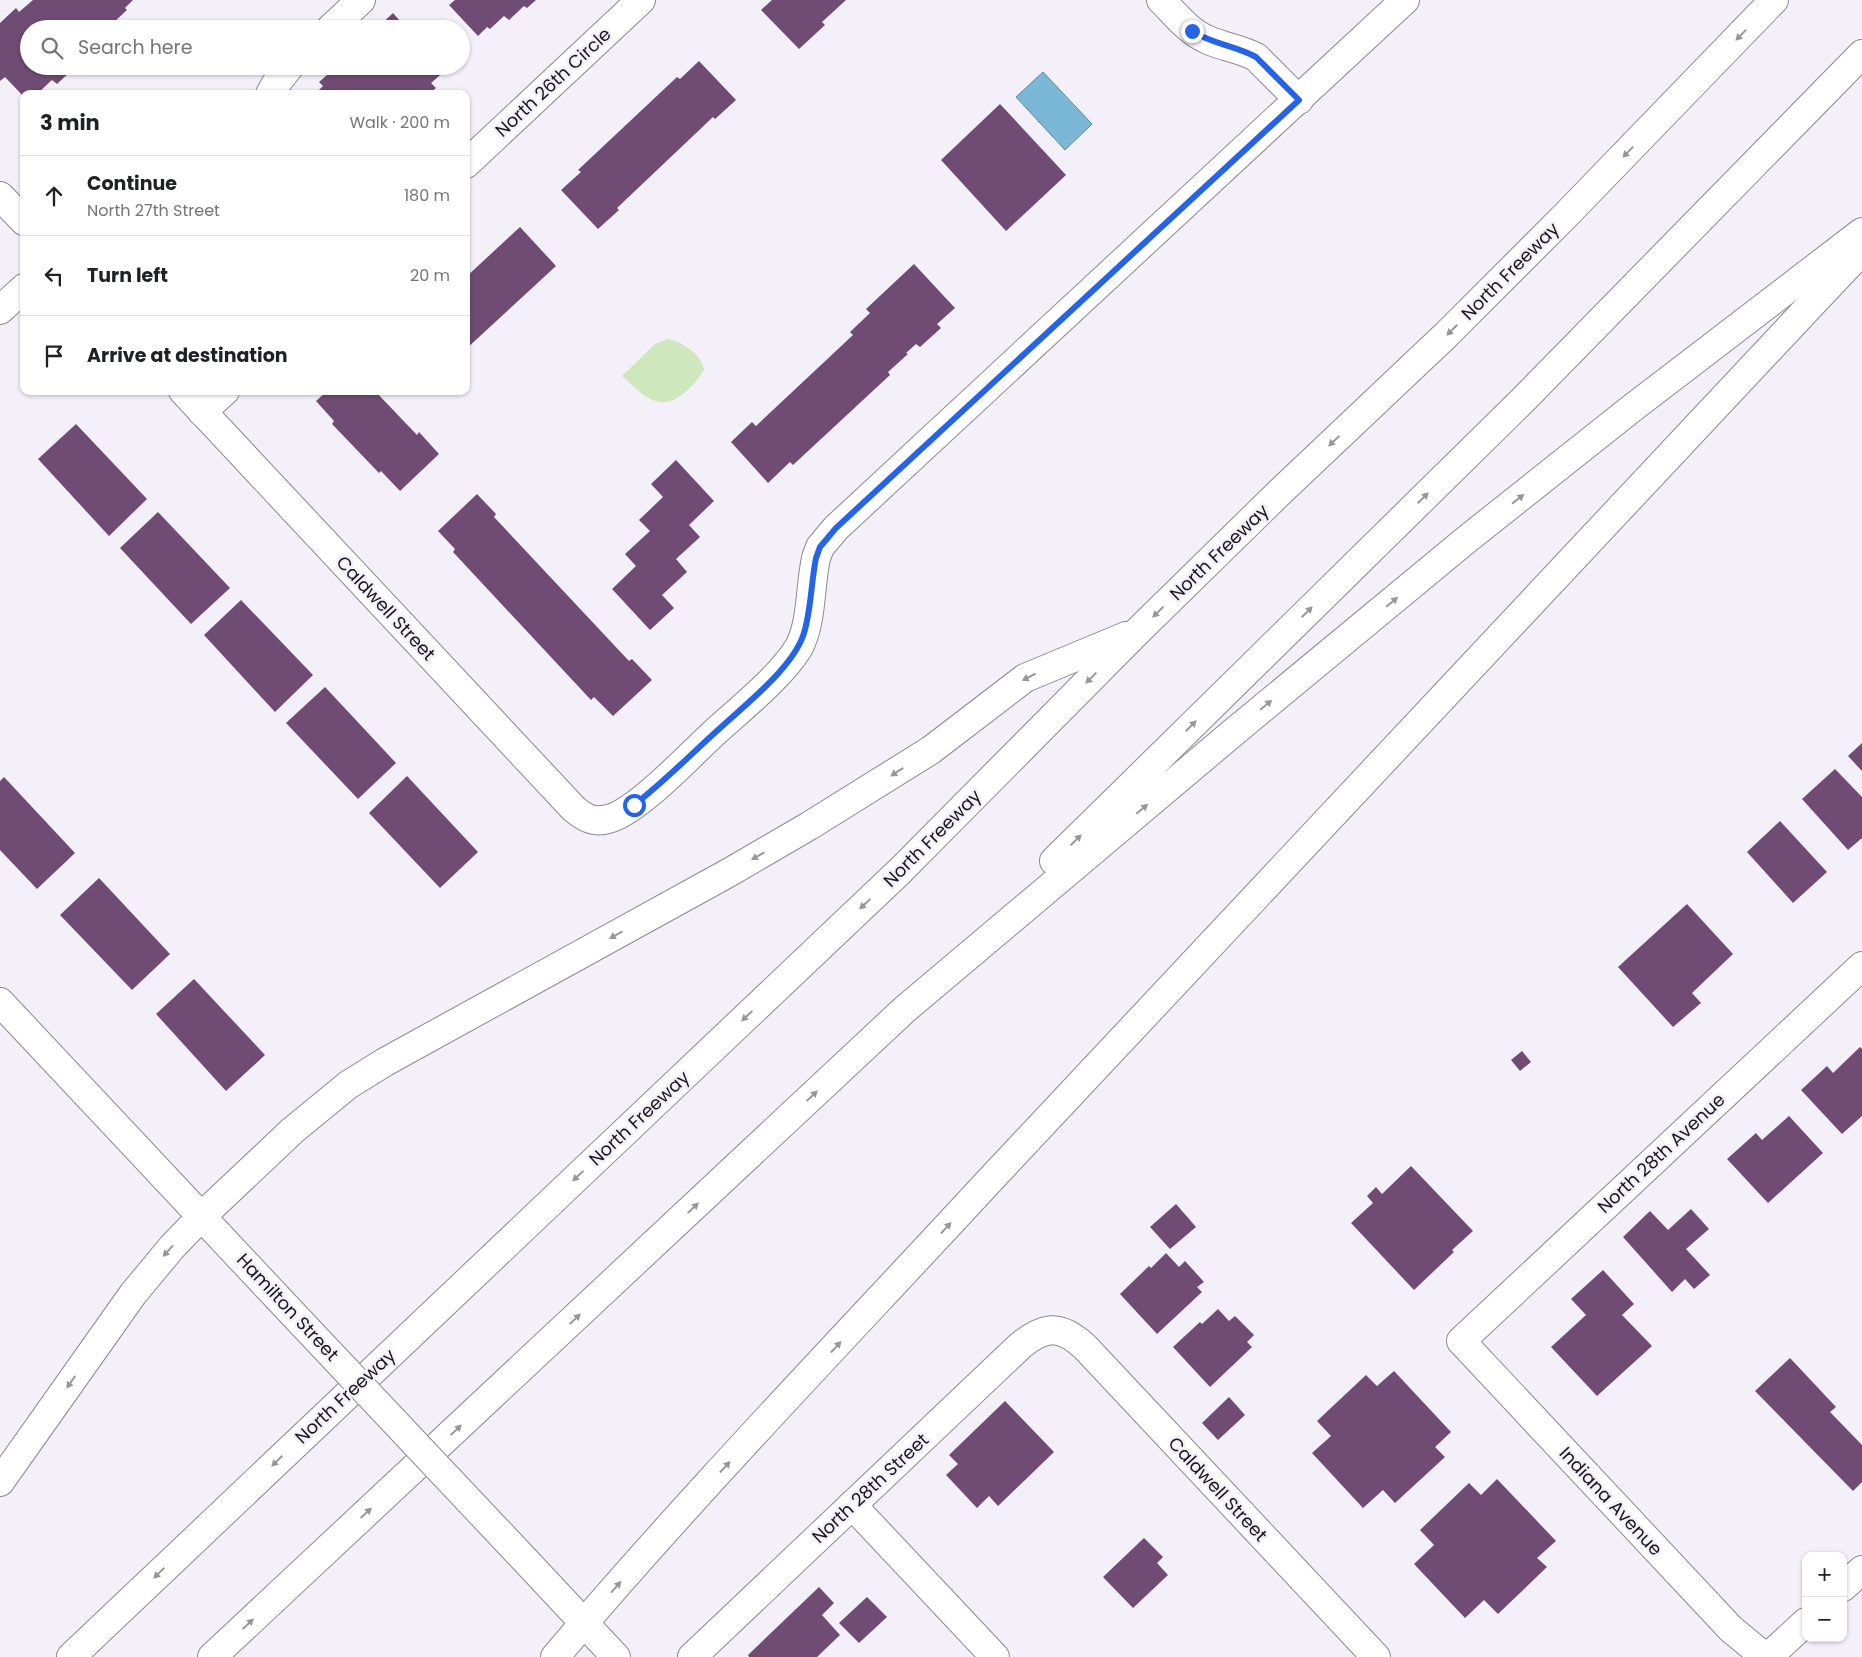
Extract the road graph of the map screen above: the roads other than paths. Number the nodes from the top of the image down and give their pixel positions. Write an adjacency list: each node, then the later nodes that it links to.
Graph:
1 (361, 0): 6 (main road)
2 (641, 0): 11 (main road, North 26th Circle)
3 (1161, 0): 10 (main road)
4 (1406, 0): 10 (main road)
5 (1774, 0): 21 (main road, North Freeway, one-way to 21)
6 (340, 20)
7 (1862, 54): 24 (main road, one-way to 7)
8 (283, 75): 9 (main road)
9 (272, 90)
10 (1299, 100): 20 (main road, Caldwell Street)
11 (470, 160)
12 (0, 196): 13 (main road)
13 (20, 215)
14 (1862, 232): 24 (main road, one-way to 14)
15 (1862, 251): 32 (main road, one-way to 15)
16 (20, 292): 17 (main road)
17 (0, 310)
18 (187, 395): 20 (main road, Caldwell Street)
19 (221, 395): 20 (main road)
20 (202, 412)
21 (1138, 631): 25 (main road, one-way to 25); 34 (main road, North Freeway, one-way to 34)
22 (1862, 966): 27 (main road, North 28th Avenue)
23 (0, 1002): 25 (main road, Hamilton Street)
24 (904, 1010): 35 (main road, one-way to 24)
25 (202, 1216): 28 (main road, one-way to 28); 32 (main road, Hamilton Street, bridge)
26 (1054, 1329): 29 (main road, North 28th Street); 40 (main road, Caldwell Street)
27 (1461, 1341): 41 (main road, Indiana Avenue)
28 (0, 1482)
29 (852, 1505): 38 (main road, North 28th Street); 39 (main road)
30 (1862, 1570): 31 (main road)
31 (1847, 1583)
32 (584, 1623): 36 (main road); 37 (main road, Hamilton Street)
33 (1802, 1626): 41 (main road)
34 (70, 1657)
35 (212, 1657)
36 (555, 1657)
37 (616, 1657)
38 (692, 1657)
39 (995, 1657)
40 (1376, 1657)
41 (1766, 1657)

